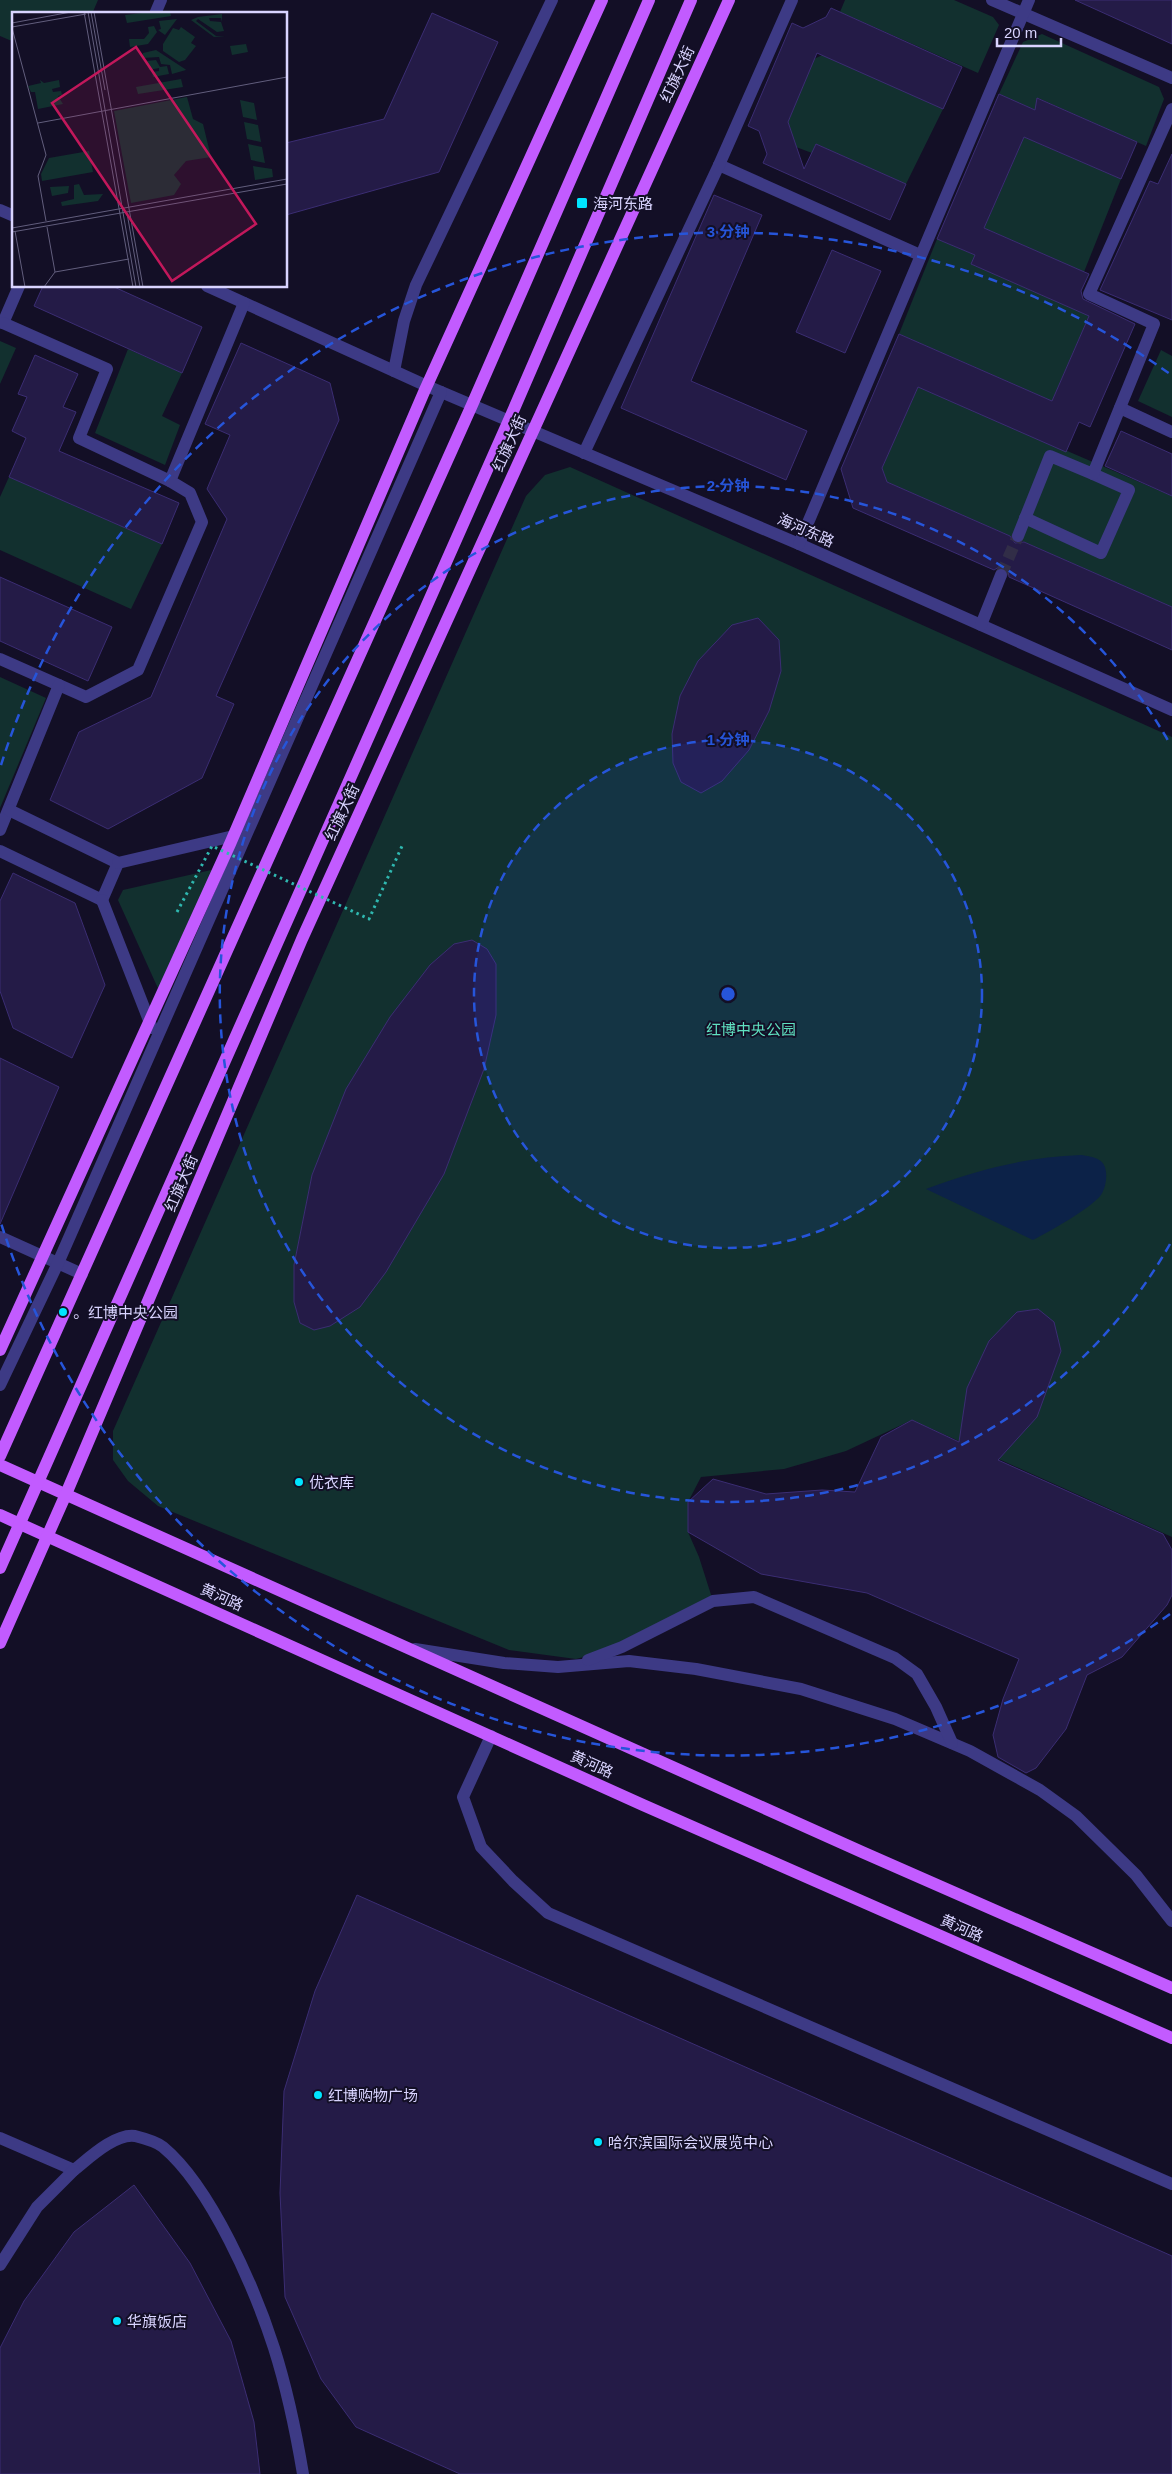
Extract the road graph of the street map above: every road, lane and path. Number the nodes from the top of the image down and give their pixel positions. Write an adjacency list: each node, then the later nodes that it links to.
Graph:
1 (161, 0): 10 (street)
2 (552, 0): 22 (street)
3 (602, 0): 23 (main road)
4 (648, 0): 25 (main road)
5 (691, 0): 27 (main road, 红旗大街)
6 (729, 0): 28 (main road, 红旗大街)
7 (792, 0): 14 (street)
8 (992, 0): 11 (street)
9 (1029, 0): 11 (street)
10 (156, 12)
11 (1022, 13): 12 (street); 17 (street)
12 (1172, 78)
13 (1172, 109): 26 (street)
14 (719, 165): 17 (street); 30 (street)
15 (0, 210): 16 (street)
16 (12, 215)
17 (920, 254): 35 (street)
18 (18, 288): 21 (street)
19 (211, 288): 20 (street, 海河东路)
20 (244, 303): 22 (street, 海河东路); 32 (street)
21 (2, 322): 32 (street)
22 (394, 371): 23 (street, 海河东路)
23 (427, 386): 24 (street, 海河东路); 44 (main road)
24 (441, 392): 25 (street, 海河东路); 43 (street)
25 (472, 405): 27 (street, 海河东路); 55 (main road)
26 (1120, 408): 29 (street); 31 (street)
27 (509, 420): 28 (street, 海河东路); 60 (main road, 红旗大街)
28 (532, 431): 30 (street, 海河东路); 61 (main road, 红旗大街)
29 (1172, 432)
30 (584, 453): 35 (street, 海河东路)
31 (1093, 474): 33 (street); 33 (street)
32 (170, 481): 39 (street)
33 (1025, 518): 34 (street)
34 (1018, 536)
35 (799, 544): 37 (street, 海河东路)
36 (1001, 576): 37 (street)
37 (980, 625): 40 (street, 海河东路)
38 (0, 659): 39 (street)
39 (59, 686): 41 (street)
40 (1172, 710)
41 (9, 810): 42 (street); 47 (street)
42 (0, 830)
43 (247, 833): 44 (street); 51 (street)
44 (233, 836): 47 (street); 50 (main road)
45 (403, 844): 49 (path, bridge)
46 (0, 851): 48 (street)
47 (118, 863): 48 (street)
48 (102, 900): 50 (street)
49 (177, 912)
50 (149, 1021): 51 (street); 53 (main road)
51 (156, 1039): 54 (street)
52 (0, 1237): 53 (street)
53 (42, 1256): 54 (street); 56 (main road)
54 (58, 1263): 55 (street); 57 (street)
55 (82, 1274): 58 (main road)
56 (0, 1350)
57 (0, 1385)
58 (0, 1456)
59 (0, 1465): 60 (main road, 黄河路)
60 (38, 1482): 61 (main road, 黄河路); 63 (main road, 红旗大街)
61 (66, 1494): 64 (main road, 红旗大街); 67 (main road, 黄河路)
62 (0, 1515): 63 (main road, 黄河路)
63 (20, 1524): 64 (main road, 黄河路); 65 (main road, 红旗大街)
64 (46, 1536): 66 (main road, 红旗大街); 69 (main road, 黄河路)
65 (0, 1568)
66 (0, 1643)
67 (409, 1648): 68 (street); 72 (main road, 黄河路)
68 (573, 1666): 70 (street); 70 (street)
69 (491, 1736): 73 (main road, 黄河路); 76 (street)
70 (952, 1743): 71 (street)
71 (1172, 1921)
72 (1172, 1988)
73 (1172, 2038)
74 (0, 2138): 75 (street)
75 (74, 2170): 77 (street); 78 (street)
76 (1172, 2184)
77 (0, 2265)
78 (303, 2474)

